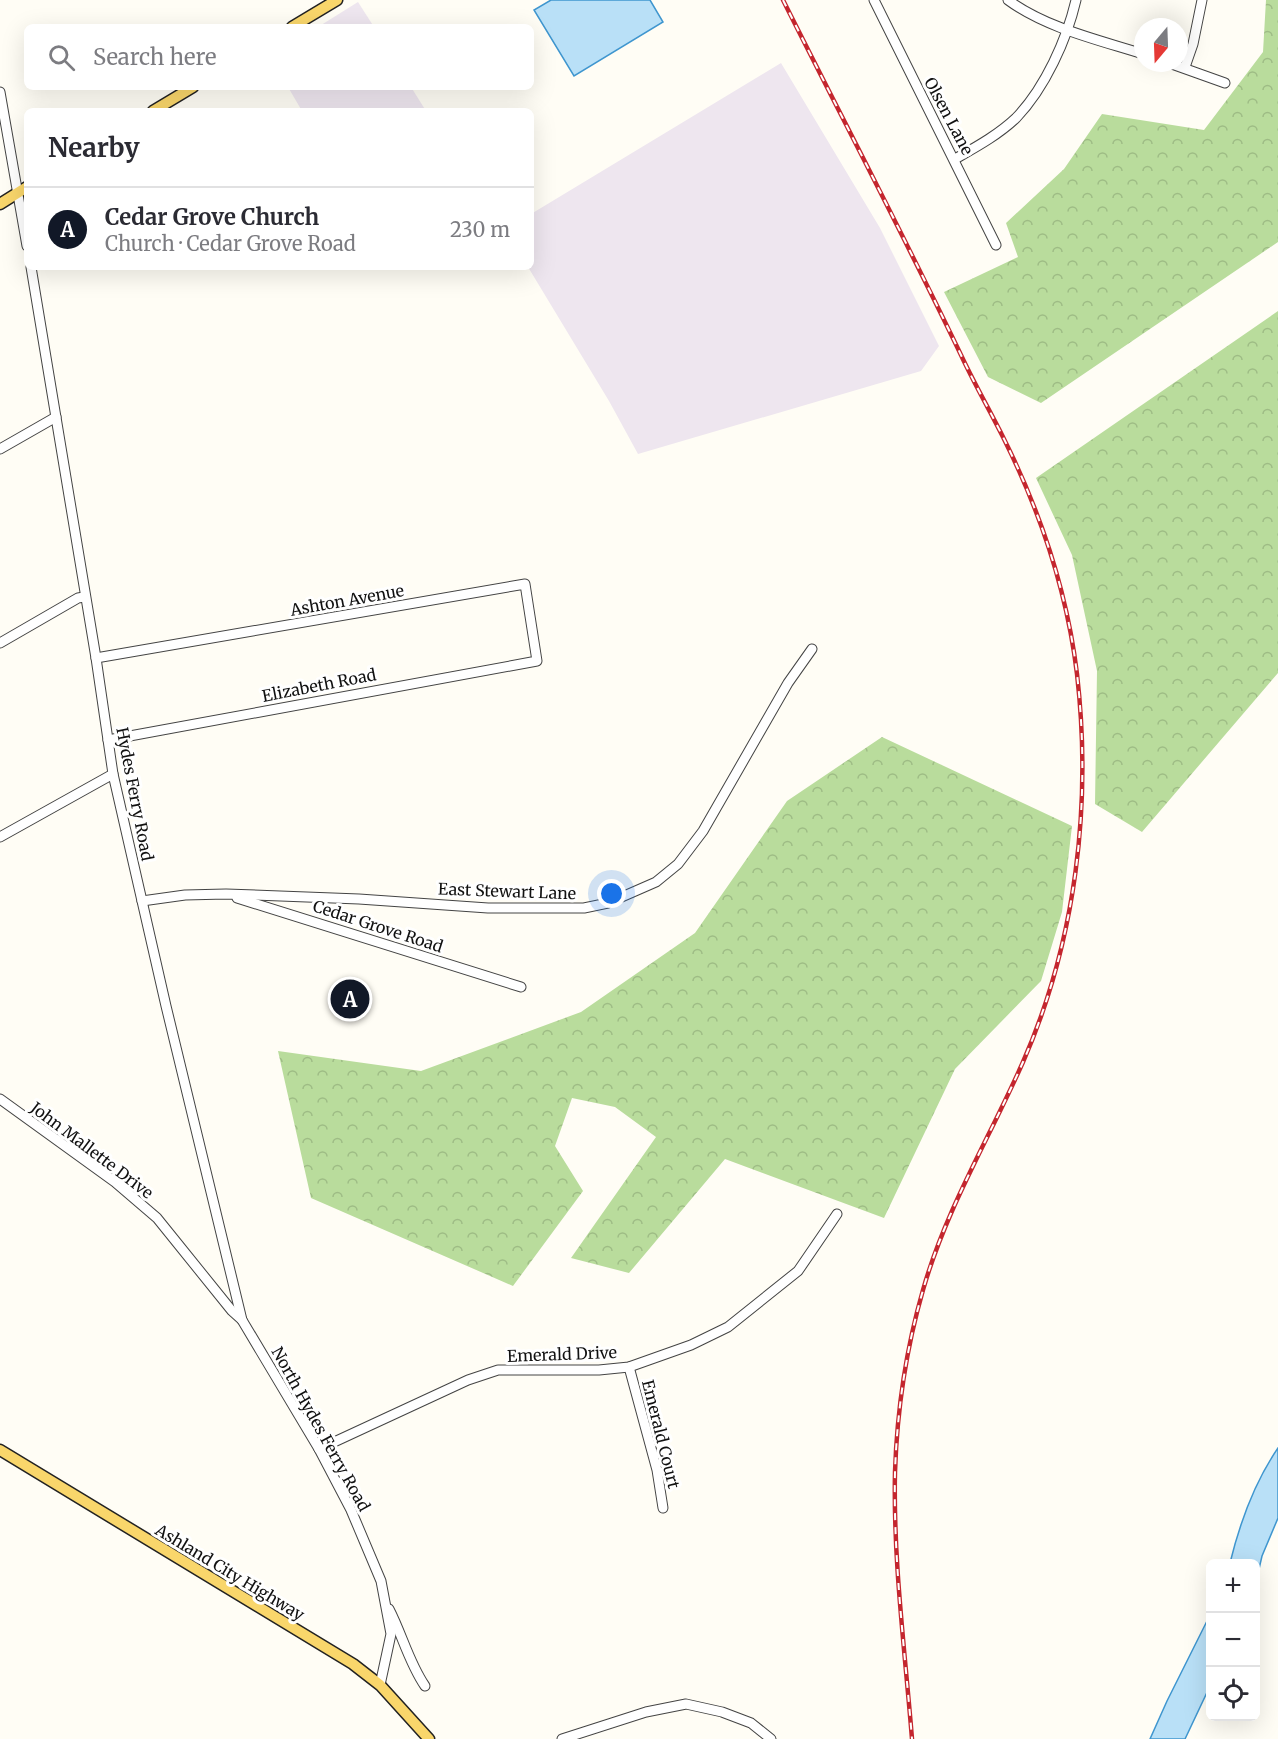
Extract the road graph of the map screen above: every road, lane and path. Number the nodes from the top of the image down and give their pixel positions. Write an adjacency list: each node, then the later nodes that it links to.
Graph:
1 (337, 0): 6 (main road)
2 (874, 0): 15 (street, Olsen Lane)
3 (1008, 0): 7 (street)
4 (1076, 0): 7 (street)
5 (1202, 0): 9 (street)
6 (297, 24)
7 (1069, 30): 8 (street); 15 (street)
8 (1134, 51)
9 (1188, 58)
10 (1188, 68): 11 (street)
11 (1225, 83)
12 (188, 90): 14 (main road)
13 (0, 92): 16 (street)
14 (158, 108)
15 (955, 159): 18 (street, Olsen Lane)
16 (23, 190): 17 (main road)
17 (0, 204)
18 (996, 245)
19 (32, 270): 20 (street, Hydes Ferry Road)
20 (56, 417): 21 (street); 22 (street, Hydes Ferry Road)
21 (0, 450)
22 (84, 597): 23 (street); 25 (street, Hydes Ferry Road)
23 (0, 643)
24 (813, 649): 30 (street, East Stewart Lane)
25 (96, 658): 26 (street, Ashton Avenue); 27 (street, Hydes Ferry Road)
26 (535, 662): 27 (street, Elizabeth Road)
27 (108, 740): 28 (street, Hydes Ferry Road)
28 (113, 774): 29 (street); 31 (street, Hydes Ferry Road)
29 (0, 837)
30 (226, 894): 31 (street, East Stewart Lane); 32 (street, Cedar Grove Road)
31 (142, 901): 36 (street, Hydes Ferry Road)
32 (521, 987)
33 (0, 1099): 35 (street, John Mallette Drive)
34 (837, 1214): 37 (street, Emerald Drive)
35 (232, 1311): 36 (street, North Hydes Ferry Road)
36 (242, 1320): 38 (street, North Hydes Ferry Road)
37 (629, 1367): 38 (street, Emerald Drive); 40 (street, Emerald Court)
38 (319, 1449): 41 (street, North Hydes Ferry Road)
39 (0, 1450): 42 (main road, Ashland City Highway)
40 (663, 1509)
41 (385, 1602): 42 (street, North Hydes Ferry Road); 43 (street, North Hydes Ferry Road)
42 (380, 1685): 44 (main road, Ashland City Highway)
43 (425, 1686)
44 (429, 1739)
45 (562, 1739): 46 (street)
46 (771, 1739)

